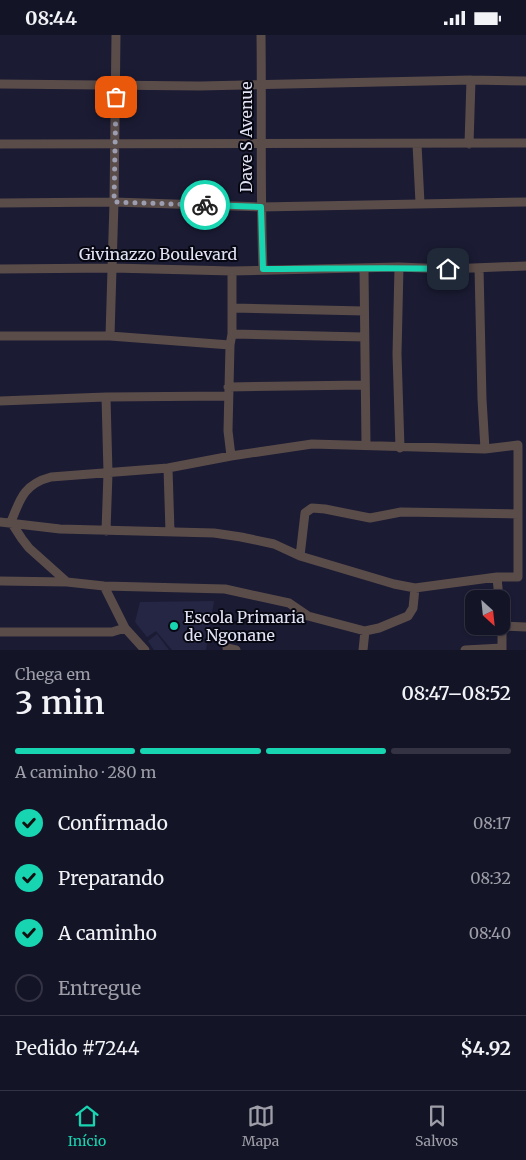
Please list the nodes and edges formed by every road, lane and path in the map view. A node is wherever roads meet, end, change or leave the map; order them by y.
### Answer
1 (116, 35) edge
2 (261, 35) edge
3 (470, 80) junction
4 (526, 81) edge
5 (0, 84) edge
6 (115, 84) junction
7 (261, 85) junction
8 (526, 143) edge
9 (0, 144) edge
10 (115, 144) junction
11 (262, 144) junction
12 (416, 144) junction
13 (469, 144) junction
14 (114, 202) junction
15 (526, 202) edge
16 (0, 203) edge
17 (420, 203) junction
18 (261, 207) junction
19 (399, 267) junction
20 (526, 267) edge
21 (113, 268) junction
22 (479, 268) junction
23 (0, 269) edge
24 (263, 269) junction
25 (364, 269) junction
26 (232, 271) junction
27 (232, 308) junction
28 (364, 311) junction
29 (232, 334) junction
30 (0, 336) edge
31 (110, 336) junction
32 (364, 337) junction
33 (230, 345) junction
34 (364, 385) junction
35 (228, 392) junction
36 (106, 397) junction
37 (0, 401) edge
38 (522, 444) edge
39 (366, 445) junction
40 (400, 448) junction
41 (485, 449) junction
42 (231, 456) junction
43 (168, 468) junction
44 (522, 470) edge
45 (108, 473) junction
46 (521, 518) edge
47 (0, 522) edge
48 (11, 523) junction
49 (106, 531) junction
50 (170, 532) junction
51 (300, 556) junction
52 (497, 577) junction
53 (522, 577) edge
54 (0, 581) edge
55 (67, 582) junction
56 (104, 586) junction
57 (415, 588) junction
58 (498, 590) edge
59 (510, 626) edge
60 (526, 627) edge
61 (125, 628) junction
62 (365, 631) junction
63 (0, 632) edge
64 (501, 635) edge
65 (360, 649) edge
66 (502, 649) edge
67 (145, 650) edge
68 (465, 650) edge

1 - 6 street
2 - 7 street, Dave S Avenue
3 - 4 street
3 - 7 street
3 - 13 street
5 - 6 street
6 - 7 street
6 - 10 street
7 - 11 street, Dave S Avenue
8 - 13 street
9 - 10 street
10 - 11 street
10 - 14 street
11 - 12 street
11 - 18 street, Dave S Avenue
12 - 13 street
12 - 17 street
14 - 16 street
14 - 18 street
14 - 21 street
15 - 17 street
17 - 18 street
18 - 24 street, Dave S Avenue
19 - 22 street, Givinazzo Boulevard
19 - 25 street, Givinazzo Boulevard
19 - 40 street
20 - 22 street, Givinazzo Boulevard
21 - 23 street, Givinazzo Boulevard
21 - 26 street, Givinazzo Boulevard
21 - 31 street
22 - 41 street
24 - 25 street, Givinazzo Boulevard
24 - 26 street, Givinazzo Boulevard
25 - 28 street
26 - 27 street
27 - 28 street
27 - 29 street
28 - 32 street
29 - 32 street
29 - 33 street
30 - 31 street
31 - 33 street
32 - 34 street
33 - 35 street
34 - 35 street
34 - 39 street
35 - 36 street
35 - 42 street
36 - 37 street
36 - 45 street
38 - 41 street
38 - 44 street
39 - 40 street
39 - 42 street
40 - 41 street
42 - 43 street
43 - 45 street
43 - 50 street
44 - 46 street
45 - 48 street
45 - 49 street
46 - 51 street
46 - 53 street
47 - 48 street
48 - 49 street
48 - 55 street
49 - 50 street
50 - 51 street
51 - 57 street
52 - 53 street
52 - 57 street
52 - 58 street
54 - 55 street
55 - 56 street
56 - 61 street
56 - 62 street
57 - 62 street
59 - 60 street
61 - 63 street
61 - 67 street
62 - 65 street
64 - 66 street
66 - 68 street

